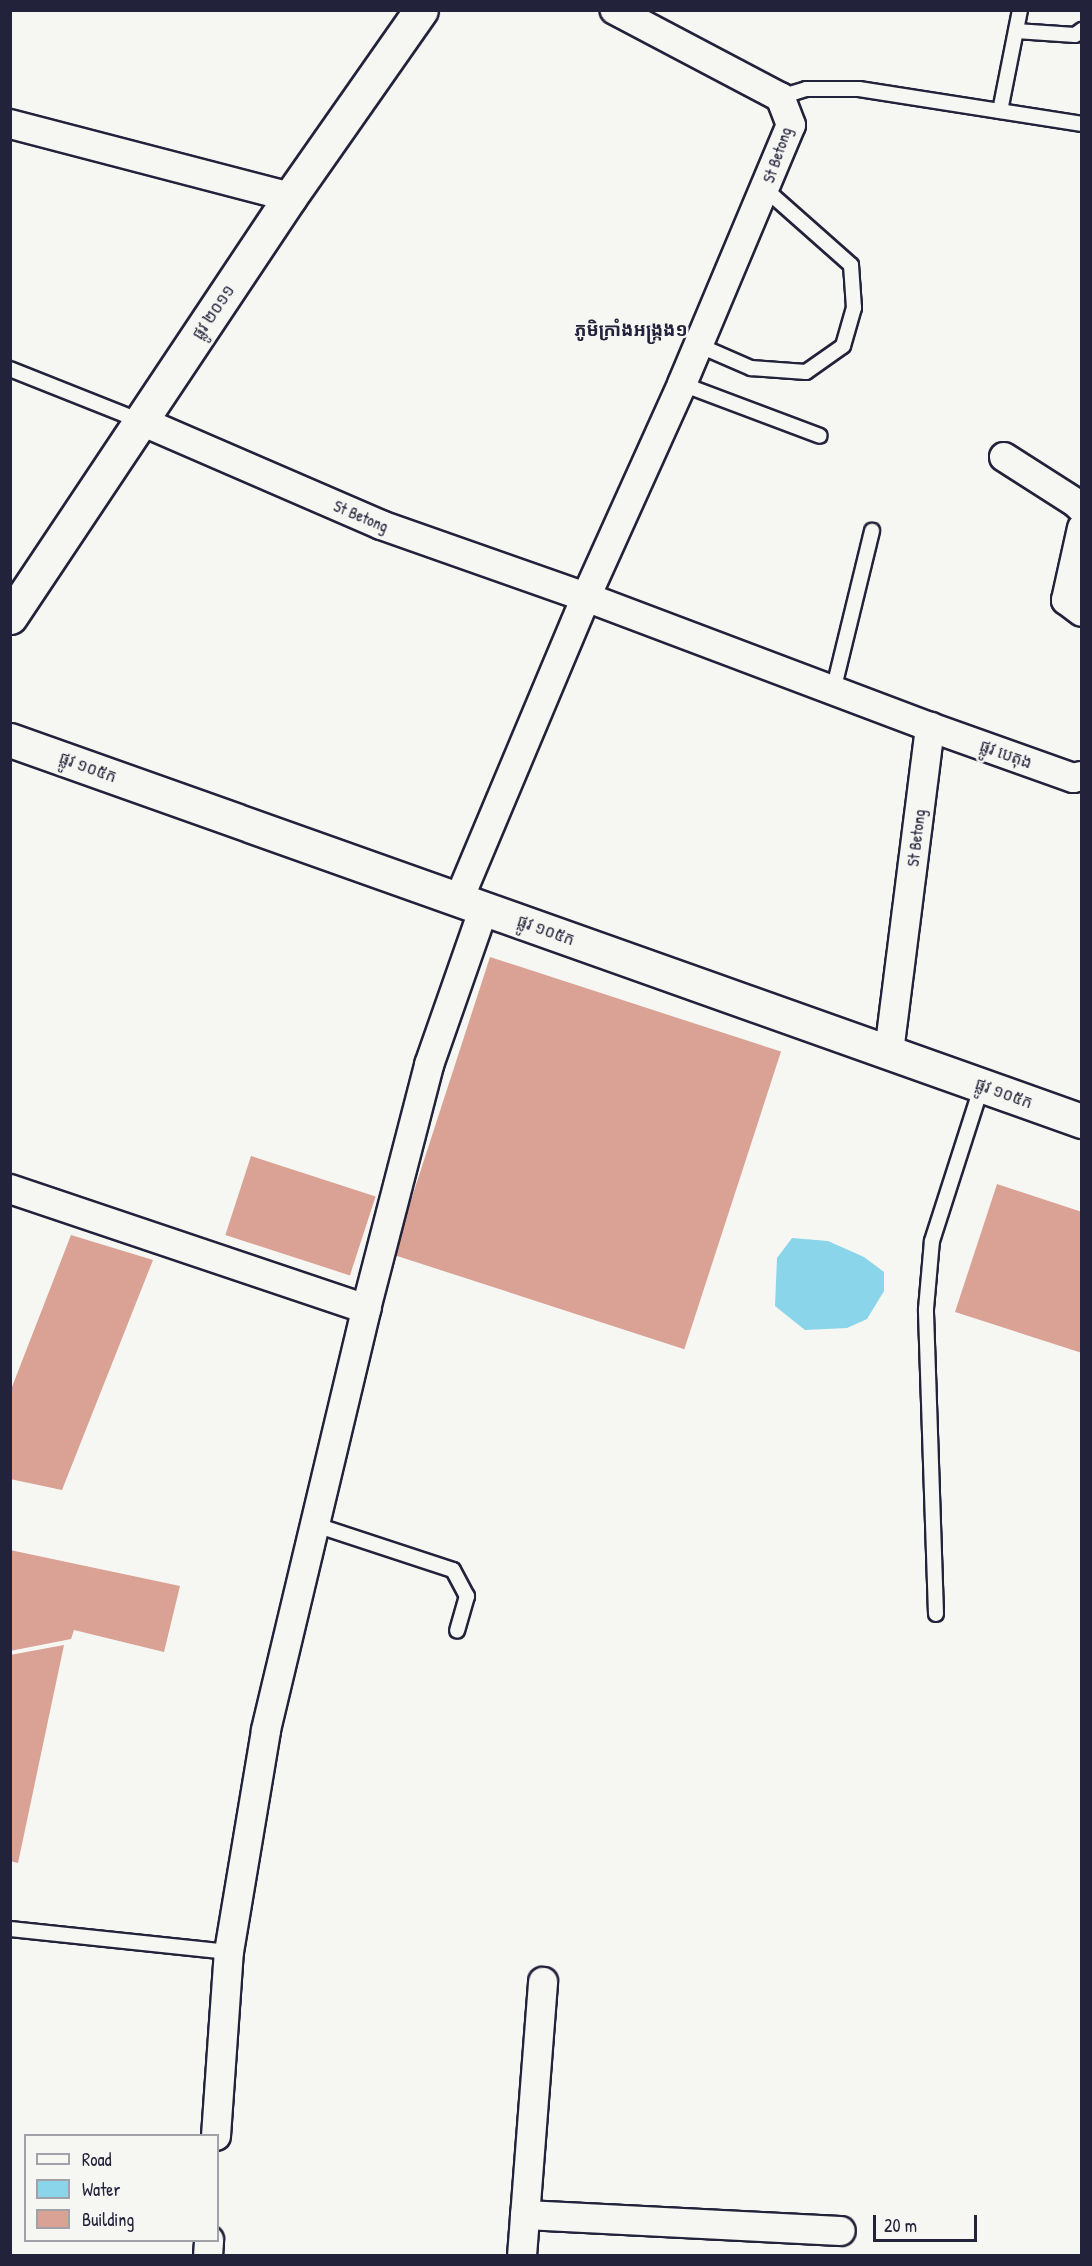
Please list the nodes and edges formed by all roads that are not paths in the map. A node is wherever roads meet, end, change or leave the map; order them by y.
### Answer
1 (421, 10) edge
2 (615, 10) edge
3 (1020, 10) edge
4 (1082, 30) edge
5 (1016, 31) junction
6 (780, 97) junction
7 (1000, 111) junction
8 (10, 124) edge
9 (1082, 124) edge
10 (765, 189) junction
11 (290, 196) junction
12 (698, 345) junction
13 (10, 369) edge
14 (682, 384) junction
15 (141, 421) junction
16 (820, 436) dead end
17 (1004, 457) dead end
18 (1082, 509) edge
19 (1082, 528) edge
20 (872, 531) dead end
21 (586, 597) junction
22 (1082, 612) edge
23 (10, 617) edge
24 (833, 691) junction
25 (930, 728) junction
26 (10, 740) edge
27 (1082, 776) edge
28 (472, 904) junction
29 (889, 1052) junction
30 (982, 1085) junction
31 (1082, 1121) edge
32 (10, 1189) edge
33 (366, 1309) junction
34 (316, 1525) junction
35 (936, 1614) dead end
36 (457, 1630) dead end
37 (10, 1929) edge
38 (229, 1952) junction
39 (543, 1982) dead end
40 (216, 2134) edge
41 (525, 2215) junction
42 (841, 2231) dead end
43 (522, 2256) edge

1 - 11 main road, ផ្លូវ ២០១១
2 - 6 street
3 - 5 lane
4 - 5 lane
5 - 7 lane
6 - 7 lane
6 - 10 street, St Betong
7 - 9 lane
8 - 11 street
10 - 12 street, St Betong
10 - 12 lane
11 - 15 main road, ផ្លូវ ២០១១
12 - 14 street, St Betong
13 - 15 lane
14 - 16 lane
14 - 21 street, St Betong
15 - 21 street, St Betong
15 - 23 main road, ផ្លូវ ២០១១
17 - 18 street
19 - 22 street
20 - 24 lane
21 - 24 street, St Betong
21 - 28 street, St Betong
24 - 25 street, St Betong
25 - 27 street, ផ្លូវ បេតុង
25 - 29 street, St Betong
26 - 28 main road, ផ្លូវ ១០៥ក
28 - 29 main road, ផ្លូវ ១០៥ក
28 - 33 street, St Betong
29 - 30 main road, ផ្លូវ ១០៥ក
30 - 31 main road, ផ្លូវ ១០៥ក
30 - 35 lane
32 - 33 street
33 - 34 street, St Betong
34 - 36 lane
34 - 38 street, St Betong
37 - 38 lane
38 - 40 street, St Betong
39 - 41 street
41 - 42 street
41 - 43 street

